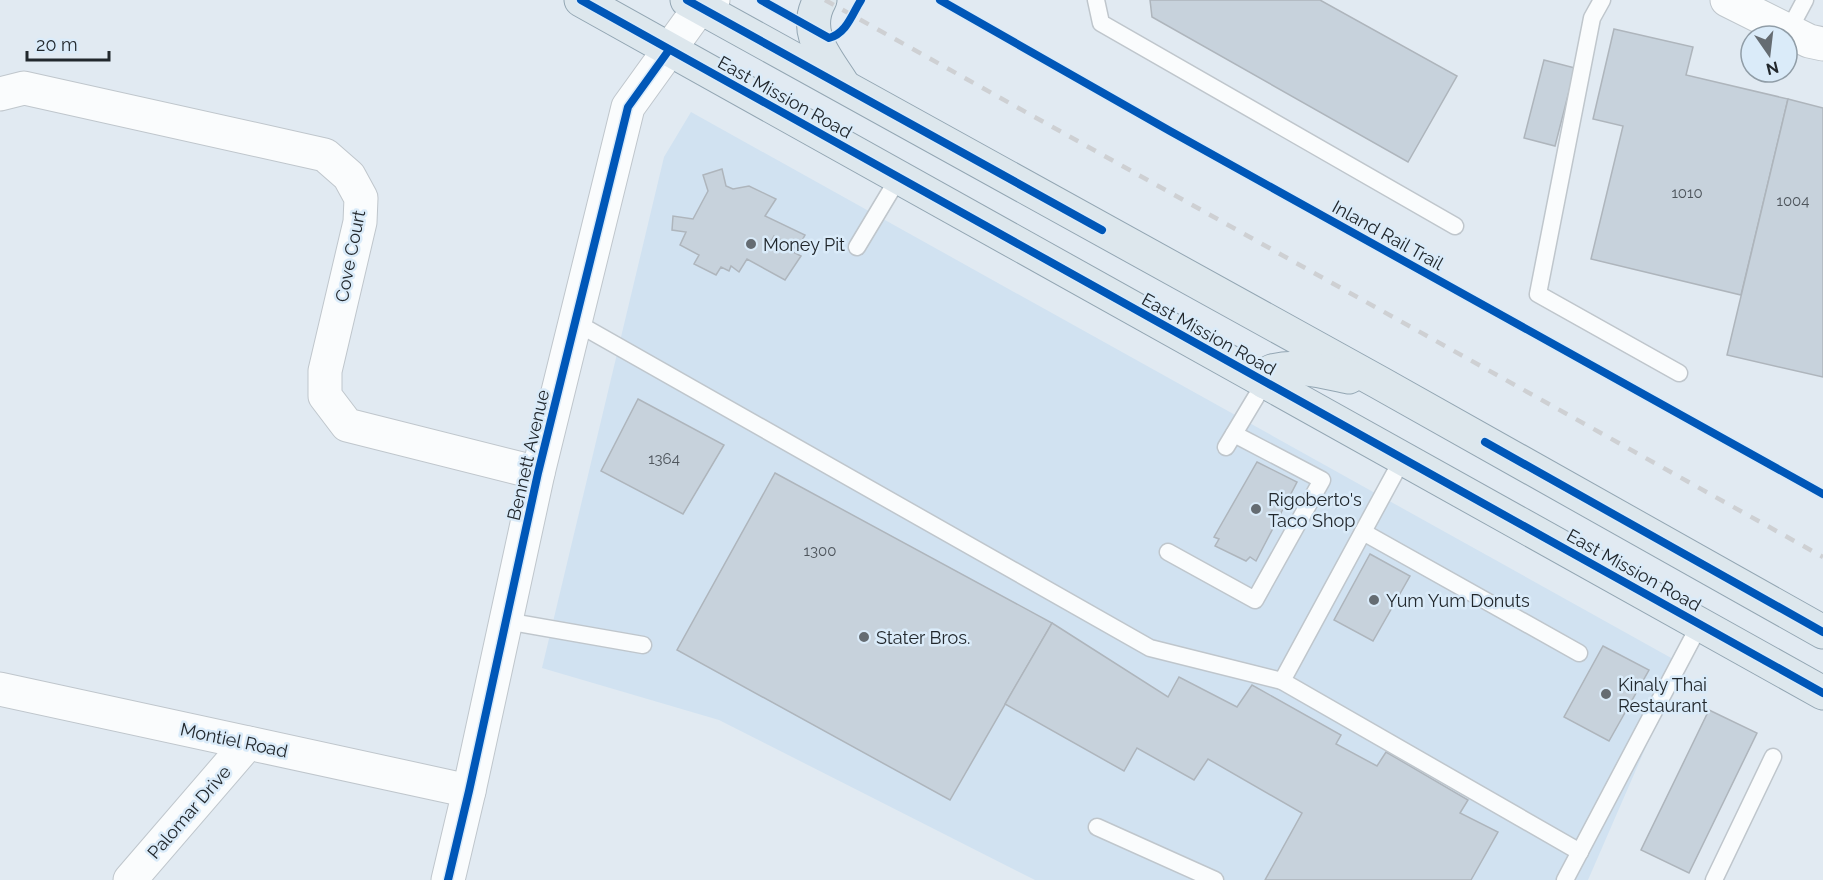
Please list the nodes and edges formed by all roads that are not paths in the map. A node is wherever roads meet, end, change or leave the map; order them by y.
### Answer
1 (581, 0) edge
2 (820, 0) edge
3 (1096, 0) edge
4 (1602, 0) edge
5 (1727, 0) edge
6 (1804, 0) edge
7 (700, 2) edge
8 (1777, 24) edge
9 (1792, 24) edge
10 (1799, 36) edge
11 (1823, 44) edge
12 (669, 50) junction
13 (845, 87) junction
14 (0, 94) edge
15 (899, 177) junction
16 (1455, 226) dead end
17 (857, 248) dead end
18 (575, 322) junction
19 (1679, 373) dead end
20 (1265, 382) junction
21 (1380, 383) junction
22 (1403, 458) junction
23 (538, 473) junction
24 (1363, 532) junction
25 (1168, 552) dead end
26 (506, 621) junction
27 (1700, 624) junction
28 (1823, 632) edge
29 (643, 645) dead end
30 (1579, 653) dead end
31 (1282, 681) junction
32 (0, 688) edge
33 (1823, 693) edge
34 (248, 743) junction
35 (1773, 757) dead end
36 (469, 791) junction
37 (1097, 827) dead end
38 (1580, 852) junction
39 (130, 880) edge
40 (448, 880) edge
41 (1215, 880) edge
42 (1565, 880) edge
43 (1714, 880) edge

1 - 12 main road, East Mission Road
2 - 13 main road
3 - 16 lane
4 - 19 lane
5 - 8 street
6 - 9 lane
7 - 12 street, Bennett Avenue
7 - 13 main road, East Mission Road
10 - 11 street
12 - 15 main road, East Mission Road
12 - 18 street, Bennett Avenue
13 - 21 main road, East Mission Road
14 - 23 street, Cove Court
15 - 17 lane
15 - 20 main road, East Mission Road
18 - 23 street, Bennett Avenue
18 - 31 lane
20 - 21 main road
20 - 22 main road, East Mission Road
20 - 25 lane
21 - 28 main road, East Mission Road
22 - 24 lane
22 - 27 main road, East Mission Road
23 - 26 street, Bennett Avenue
24 - 30 lane
24 - 31 lane
26 - 29 lane
26 - 36 street, Bennett Avenue
27 - 33 main road, East Mission Road
27 - 38 lane
31 - 38 lane
32 - 34 street, Montiel Road
34 - 36 street, Montiel Road
34 - 39 street, Palomar Drive
35 - 43 lane
36 - 40 street, Bennett Avenue
37 - 41 lane
38 - 42 lane

